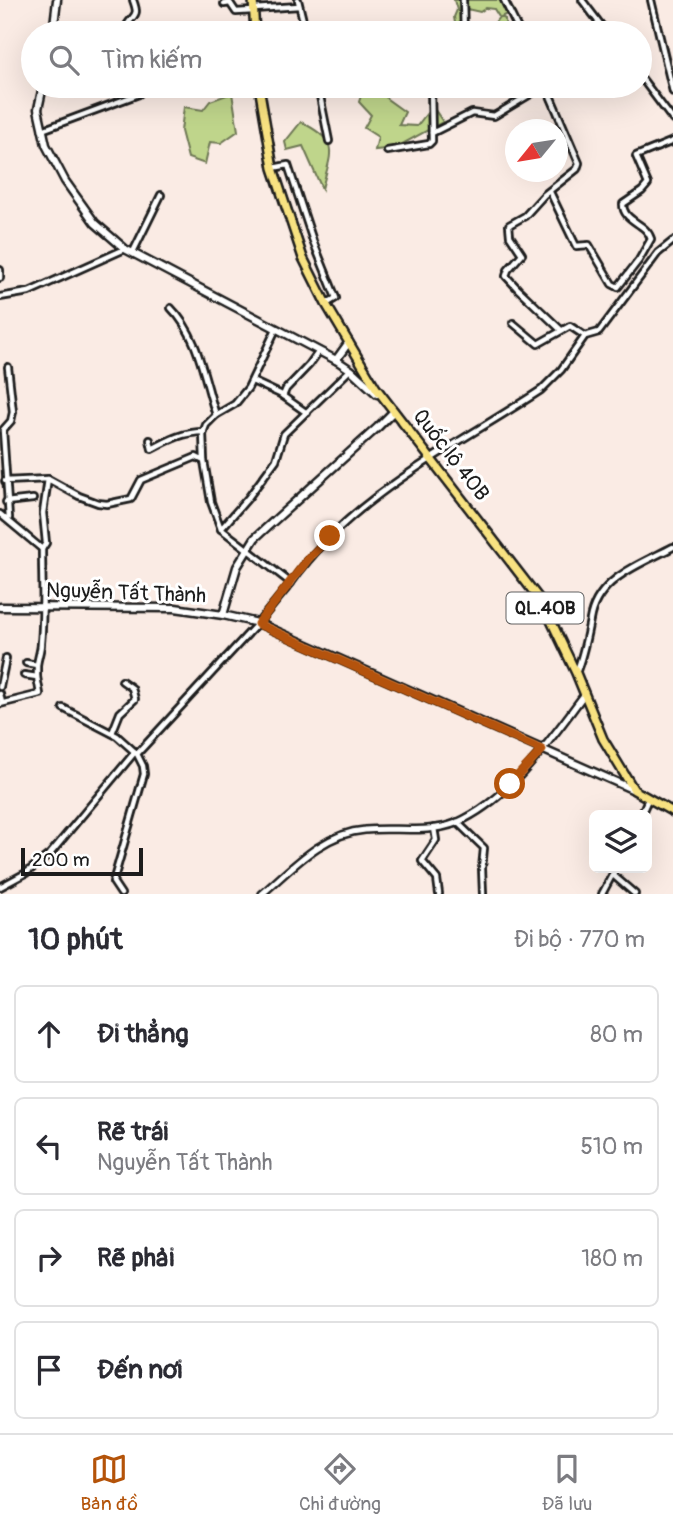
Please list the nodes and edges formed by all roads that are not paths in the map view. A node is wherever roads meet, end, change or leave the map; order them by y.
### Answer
1 (57, 0) edge
2 (133, 0) edge
3 (253, 0) edge
4 (463, 0) edge
5 (504, 0) edge
6 (582, 0) edge
7 (651, 0) edge
8 (299, 3) edge
9 (224, 4) dead end
10 (253, 10) junction
11 (54, 21) edge
12 (131, 21) edge
13 (254, 21) edge
14 (303, 21) edge
15 (464, 21) edge
16 (514, 21) edge
17 (598, 21) edge
18 (652, 92) edge
19 (673, 92) edge
20 (40, 98) edge
21 (127, 98) edge
22 (261, 98) edge
23 (320, 98) edge
24 (431, 98) edge
25 (525, 98) edge
26 (550, 98) edge
27 (673, 120) edge
28 (41, 130) junction
29 (432, 134) junction
30 (329, 141) dead end
31 (673, 141) edge
32 (387, 151) dead end
33 (273, 168) junction
34 (550, 192) junction
35 (161, 195) dead end
36 (673, 241) edge
37 (125, 249) junction
38 (133, 252) junction
39 (0, 270) edge
40 (0, 278) edge
41 (0, 297) edge
42 (326, 304) junction
43 (171, 309) dead end
44 (513, 323) dead end
45 (276, 329) junction
46 (561, 330) junction
47 (585, 336) junction
48 (349, 342) junction
49 (318, 351) junction
50 (336, 360) junction
51 (8, 367) dead end
52 (351, 370) junction
53 (253, 382) junction
54 (283, 396) junction
55 (394, 411) junction
56 (307, 414) junction
57 (216, 415) junction
58 (204, 432) junction
59 (150, 440) dead end
60 (431, 459) junction
61 (204, 461) junction
62 (48, 479) junction
63 (5, 481) junction
64 (33, 499) dead end
65 (6, 502) junction
66 (0, 514) edge
67 (9, 519) junction
68 (221, 529) junction
69 (673, 547) edge
70 (42, 549) junction
71 (247, 550) junction
72 (290, 583) junction
73 (0, 607) edge
74 (43, 607) junction
75 (222, 615) junction
76 (258, 624) junction
77 (6, 658) dead end
78 (26, 663) dead end
79 (37, 664) junction
80 (576, 673) junction
81 (24, 675) dead end
82 (37, 677) junction
83 (122, 681) dead end
84 (0, 687) edge
85 (0, 694) edge
86 (584, 695) junction
87 (1, 704) edge
88 (63, 708) dead end
89 (112, 733) junction
90 (542, 750) junction
91 (136, 753) junction
92 (634, 790) junction
93 (649, 799) junction
94 (644, 810) edge
95 (673, 812) edge
96 (457, 822) junction
97 (434, 828) junction
98 (613, 875) joint
99 (0, 887) edge
100 (121, 894) edge
101 (262, 894) edge
102 (439, 894) edge
103 (483, 894) edge
104 (602, 894) edge
105 (635, 894) edge

1 - 11 main road
2 - 12 street
3 - 10 highway
4 - 15 street
5 - 16 street
6 - 17 street
7 - 19 street
8 - 10 street
8 - 14 street
9 - 10 street
10 - 13 highway
18 - 27 street
20 - 28 main road
21 - 28 street
22 - 33 highway, Quốc lộ 40B / QL.40B
23 - 30 street
24 - 29 street
25 - 29 street
26 - 34 street
28 - 37 main road
29 - 32 street
31 - 34 street
33 - 42 highway, Quốc lộ 40B / QL.40B
33 - 42 street
34 - 46 street
35 - 38 street
36 - 47 street
37 - 38 main road
37 - 41 street
38 - 45 main road
39 - 40 street
42 - 48 highway, Quốc lộ 40B / QL.40B
43 - 57 street
44 - 46 street
45 - 49 main road
45 - 53 street
46 - 47 street
47 - 60 street
48 - 50 main road
48 - 55 highway, Quốc lộ 40B / QL.40B
49 - 50 main road
49 - 54 street
50 - 52 main road
51 - 63 street
52 - 55 main road
52 - 56 street
53 - 54 street
53 - 57 street
54 - 56 street
55 - 60 highway, Quốc lộ 40B / QL.40B
55 - 71 main road
56 - 68 street
57 - 58 street
58 - 59 street
58 - 61 street
60 - 72 street
60 - 80 highway, Quốc lộ 40B / QL.40B
61 - 62 street
61 - 68 street
62 - 63 street
62 - 70 street
63 - 65 street
64 - 65 street
65 - 67 street
66 - 67 street
67 - 70 street
68 - 71 street
69 - 80 street
70 - 74 street
71 - 72 street
71 - 75 main road
72 - 76 street
73 - 74 main road, Nguyễn Tất Thành
74 - 75 main road, Nguyễn Tất Thành
74 - 79 street
75 - 76 main road, Nguyễn Tất Thành
76 - 90 main road, Nguyễn Tất Thành
76 - 91 street
77 - 84 street
78 - 79 street
79 - 82 street
80 - 86 highway, Quốc lộ 40B / QL.40B
81 - 82 street
82 - 87 street
83 - 89 street
85 - 87 street
86 - 90 street
86 - 92 highway, Quốc lộ 40B / QL.40B
88 - 89 street
89 - 91 street
90 - 92 main road, Nguyễn Tất Thành
90 - 96 street
91 - 99 street
91 - 100 street
92 - 93 highway, Quốc lộ 40B / QL.40B
93 - 94 street
93 - 95 highway, Quốc lộ 40B / QL.40B
96 - 97 street
96 - 103 street
97 - 101 street
97 - 102 street
98 - 104 street
98 - 105 street

